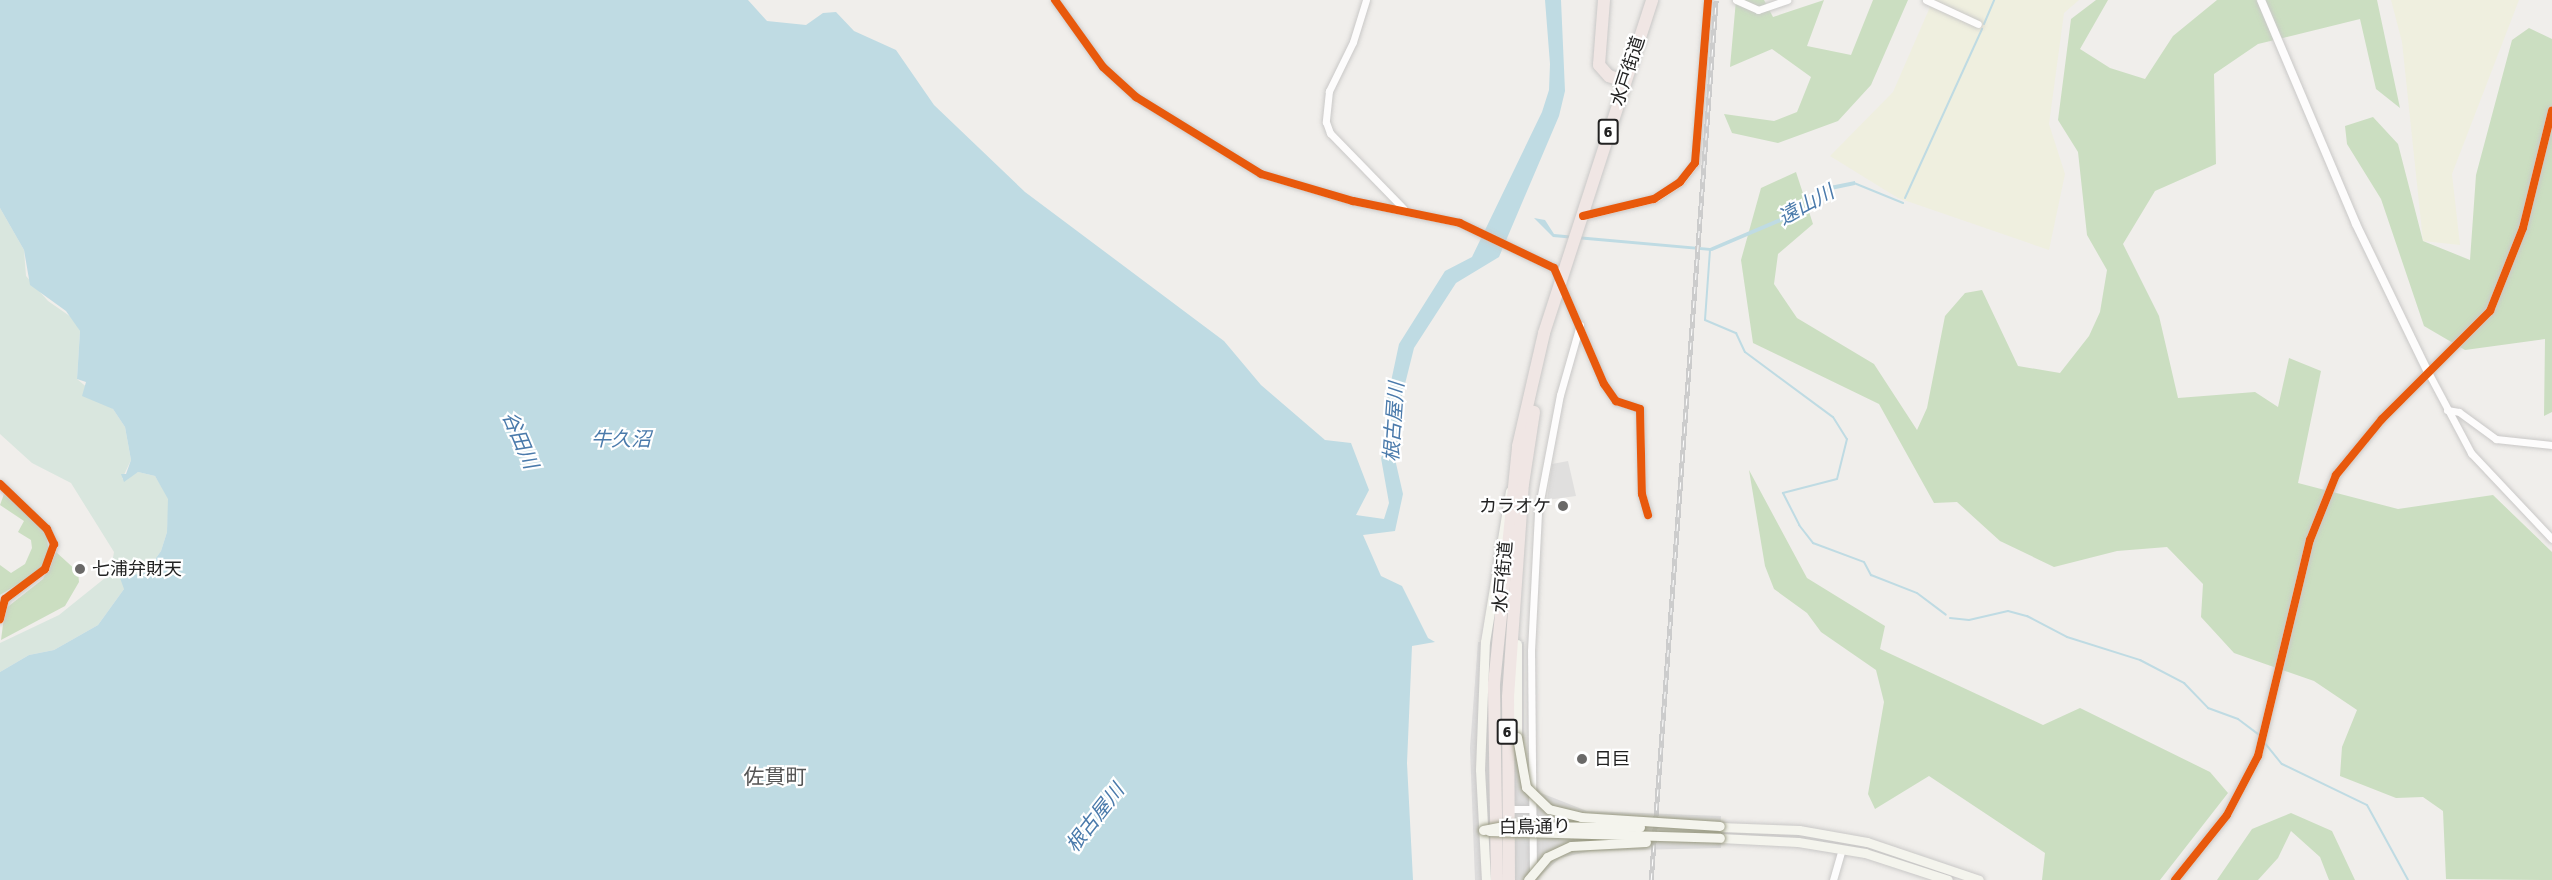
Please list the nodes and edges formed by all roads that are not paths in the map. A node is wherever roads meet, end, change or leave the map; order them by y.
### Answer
1 (1055, 0) edge
2 (1366, 0) edge
3 (1604, 0) edge
4 (1652, 0) edge
5 (1708, 0) edge
6 (1736, 0) edge
7 (1787, 0) edge
8 (1926, 0) edge
9 (2261, 0) edge
10 (1978, 24) dead end
11 (1623, 81) junction
12 (2552, 111) edge
13 (1403, 208) junction
14 (1583, 216) junction
15 (1562, 279) junction
16 (1580, 325) junction
17 (2428, 372) junction
18 (2447, 410) junction
19 (2552, 445) edge
20 (1517, 485) junction
21 (1540, 487) junction
22 (2, 489) edge
23 (1648, 515) dead end
24 (2551, 535) edge
25 (1514, 585) junction
26 (0, 619) edge
27 (1500, 809) junction
28 (1532, 809) junction
29 (1720, 826) junction
30 (1483, 830) junction
31 (1720, 839) junction
32 (1842, 849) junction
33 (1486, 880) edge
34 (1497, 880) edge
35 (1509, 880) edge
36 (1528, 880) edge
37 (1533, 880) edge
38 (1833, 880) edge
39 (1948, 880) edge
40 (1979, 880) edge
41 (2175, 880) edge

1 - 13 street
2 - 13 street
3 - 11 highway
4 - 11 highway, 水戸街道 / 6
5 - 14 street
6 - 7 street
8 - 10 street
9 - 17 street
11 - 14 highway, 水戸街道 / 6
12 - 17 street
13 - 15 street
14 - 15 highway, 水戸街道 / 6
15 - 16 street
15 - 20 highway, 水戸街道 / 6
16 - 21 street
16 - 23 street
17 - 18 street
17 - 41 street
18 - 19 street
18 - 24 street
20 - 21 street
20 - 25 highway, 水戸街道 / 6
20 - 27 highway, 水戸街道 / 6
20 - 30 main road
21 - 28 street
22 - 26 street
25 - 27 highway, 水戸街道 / 6
25 - 29 main road, bridge
27 - 28 street
27 - 34 highway, 水戸街道 / 6
27 - 35 highway, 水戸街道 / 6
28 - 37 street
29 - 30 main road, 白鳥通り, bridge
29 - 40 main road, 白鳥通り
30 - 31 main road, 白鳥通り, bridge
30 - 33 main road
31 - 32 main road
31 - 36 main road, bridge
32 - 38 street
32 - 39 main road

